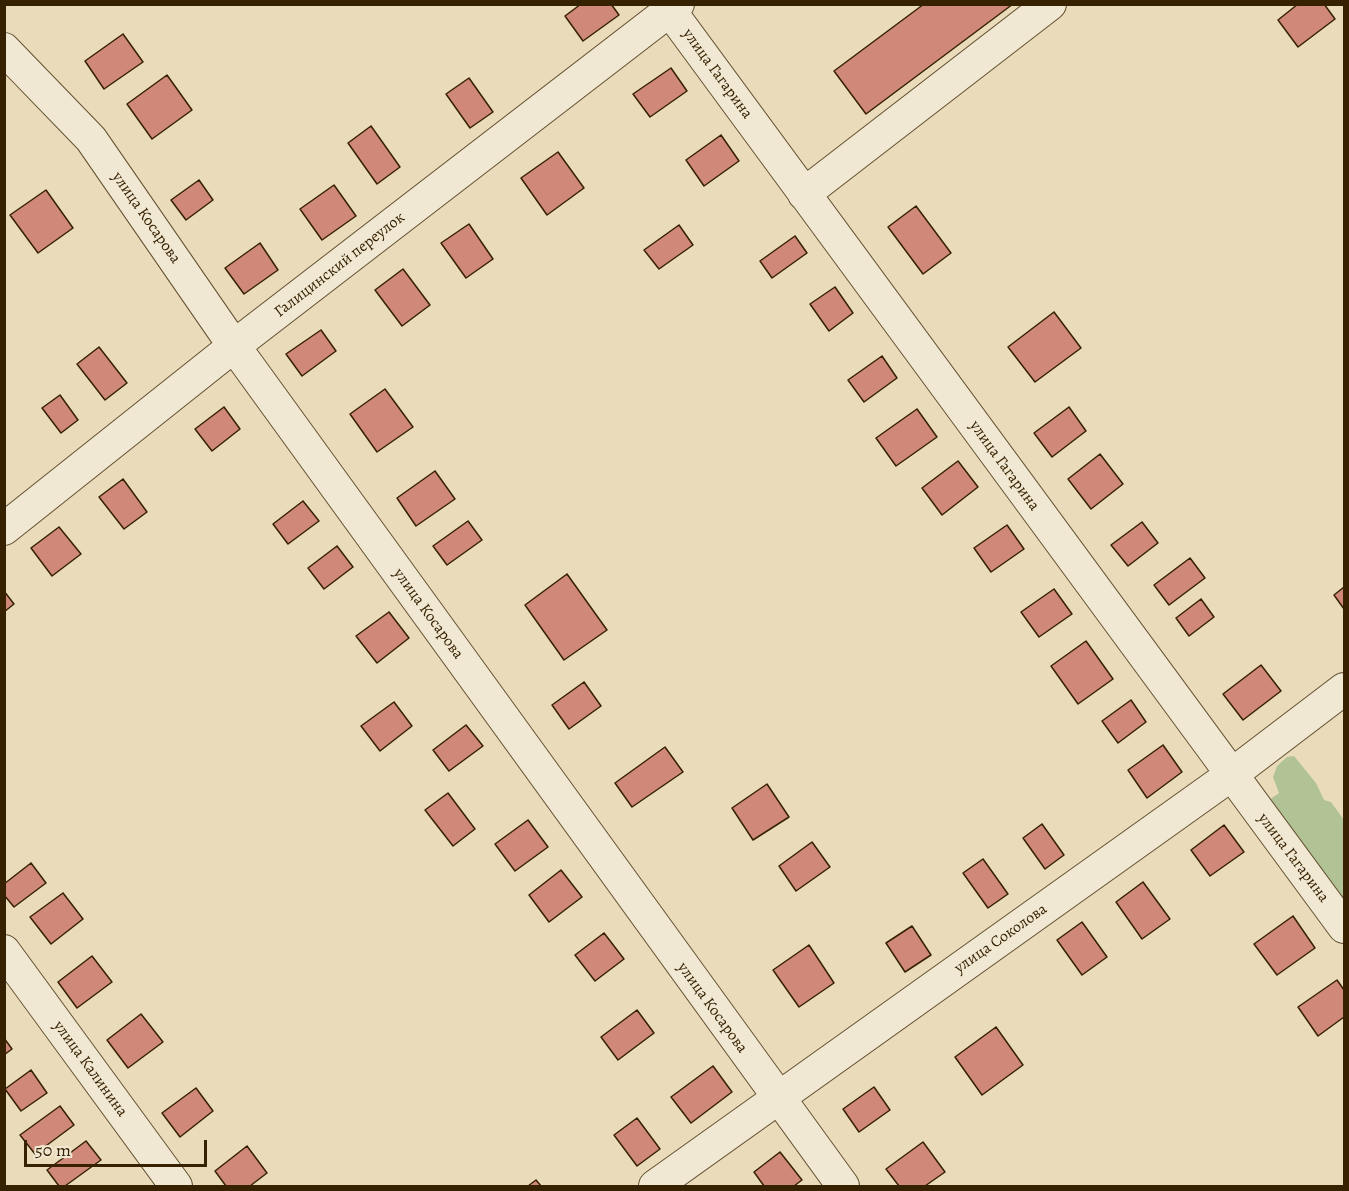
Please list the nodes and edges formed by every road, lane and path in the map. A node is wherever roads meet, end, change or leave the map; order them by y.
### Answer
1 (1050, 4) edge
2 (671, 6) edge
3 (4, 49) edge
4 (804, 194) junction
5 (234, 346) junction
6 (4, 529) edge
7 (1344, 689) edge
8 (1231, 775) junction
9 (1344, 927) edge
10 (4, 951) edge
11 (777, 1098) junction
12 (176, 1186) edge
13 (655, 1186) edge
14 (843, 1186) edge

1 - 4 street
2 - 4 street, улица Гагарина
2 - 5 street, Галицинский переулок
3 - 5 street, улица Косарова
4 - 8 street, улица Гагарина
5 - 6 street, Галицинский переулок
5 - 11 street, улица Косарова
7 - 8 street, улица Соколова
8 - 9 street, улица Гагарина
8 - 11 street, улица Соколова
10 - 12 street, улица Калинина
11 - 13 street, улица Соколова
11 - 14 street, улица Косарова

